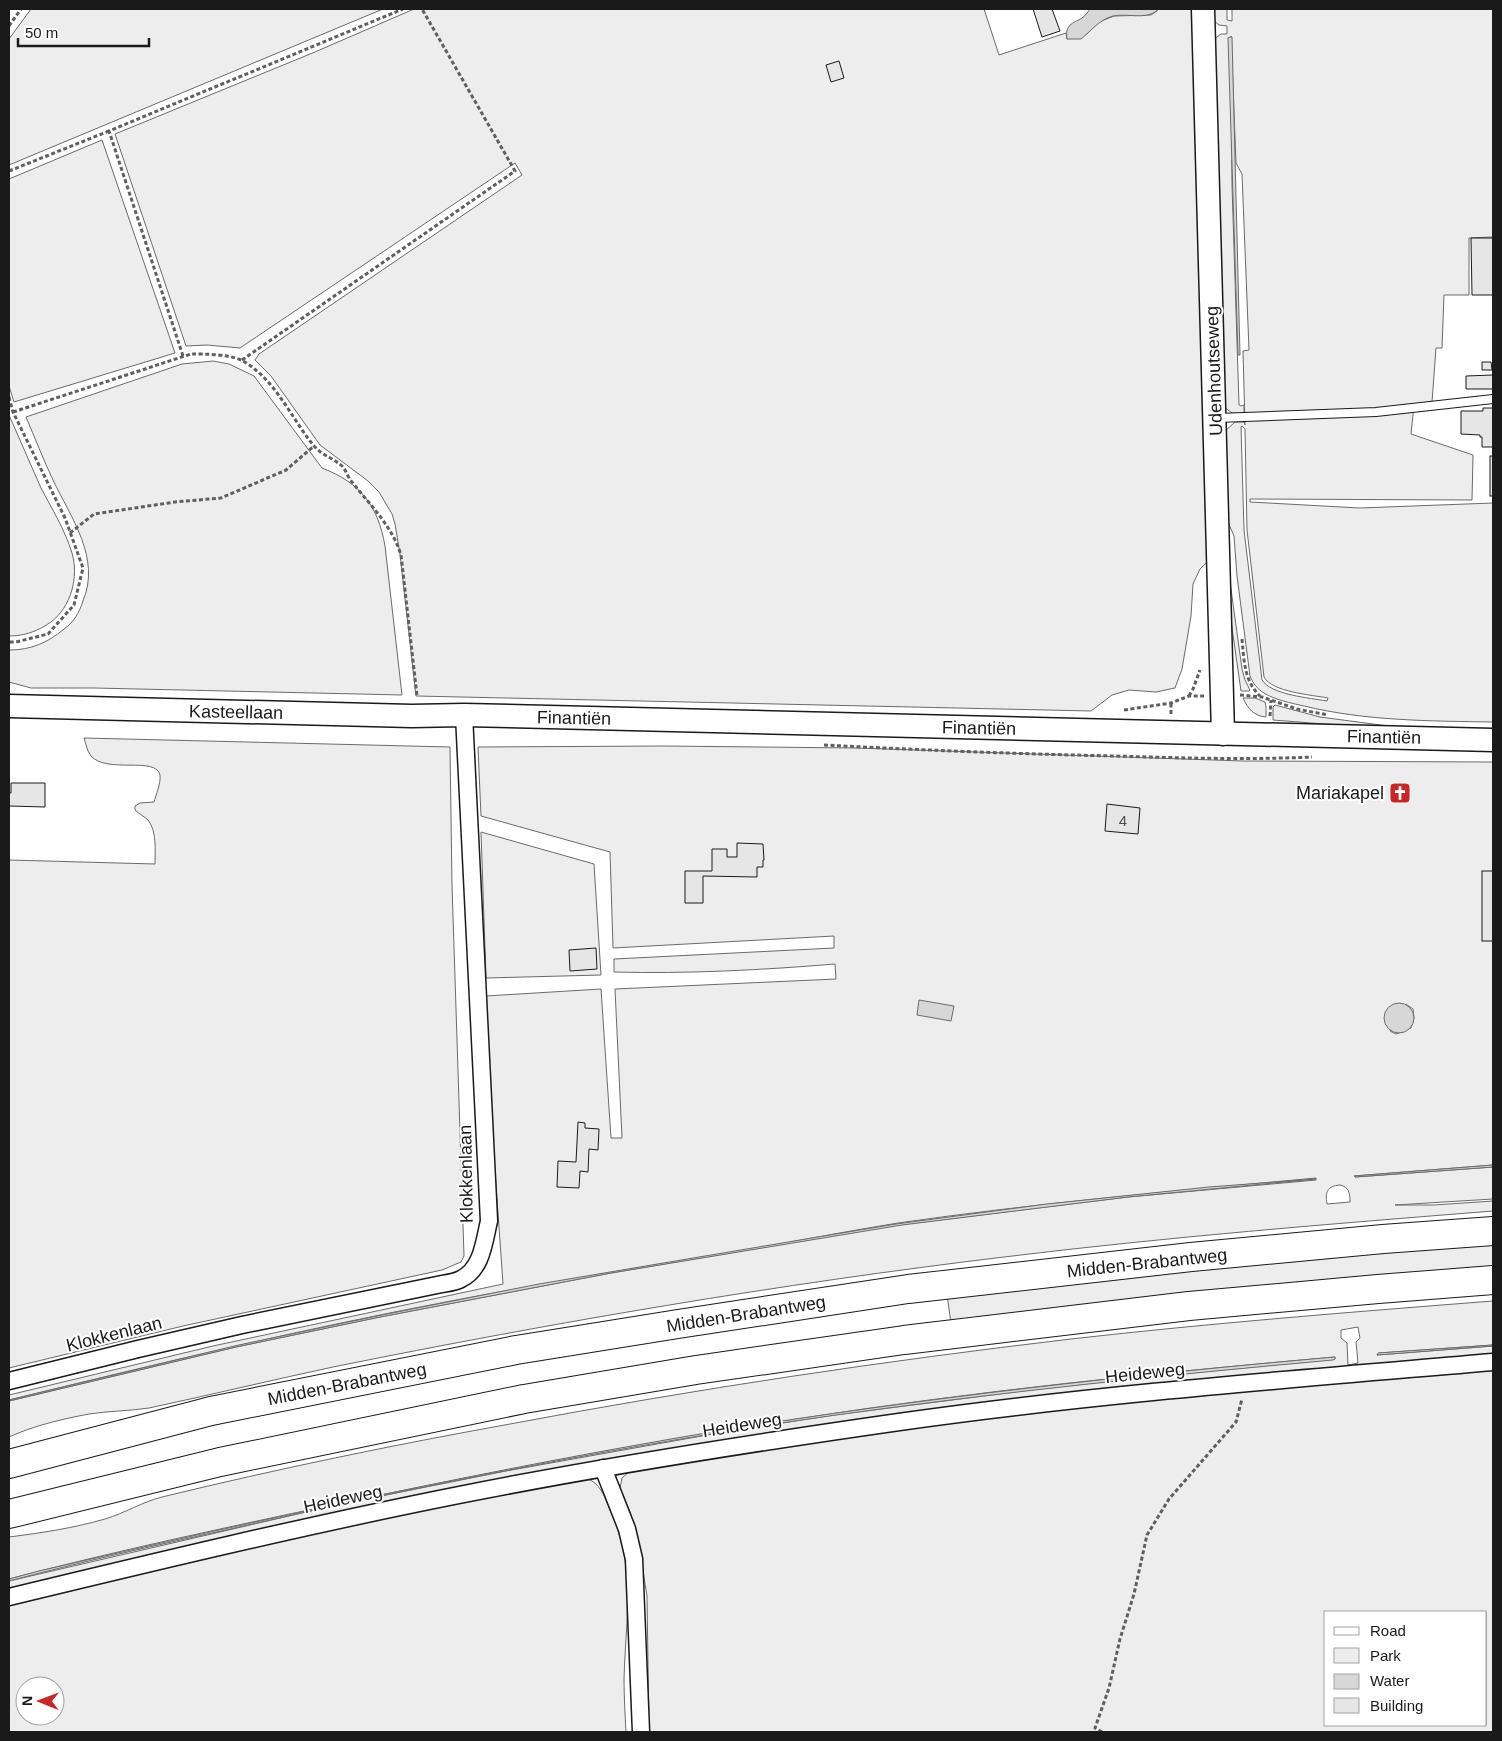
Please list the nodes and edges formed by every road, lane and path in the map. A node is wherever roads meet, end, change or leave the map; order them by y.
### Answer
1 (21, 9) edge
2 (402, 9) edge
3 (422, 9) edge
4 (1204, 9) edge
5 (9, 26) edge
6 (109, 131) junction
7 (9, 171) edge
8 (183, 356) junction
9 (242, 360) junction
10 (9, 397) edge
11 (1493, 399) edge
12 (13, 412) junction
13 (1215, 418) junction
14 (314, 446) junction
15 (70, 533) junction
16 (9, 642) edge
17 (1222, 695) junction
18 (1171, 702) dead end
19 (9, 706) edge
20 (464, 715) junction
21 (1332, 715) dead end
22 (412, 716) junction
23 (1223, 734) junction
24 (1493, 740) edge
25 (1493, 1231) edge
26 (1493, 1280) edge
27 (1493, 1362) edge
28 (9, 1381) edge
29 (1243, 1383) junction
30 (9, 1464) edge
31 (603, 1468) junction
32 (9, 1514) edge
33 (9, 1597) edge
34 (641, 1732) edge
35 (1102, 1732) edge

1 - 5 path
2 - 6 path
3 - 9 path
4 - 13 street, Udenhoutseweg
6 - 7 path
6 - 8 path
8 - 9 path
8 - 12 path
9 - 14 path
10 - 12 path
11 - 13 lane
12 - 15 path
13 - 17 street, Udenhoutseweg
14 - 15 path
14 - 22 path
15 - 16 path
17 - 18 path, Finantiën
17 - 21 path, Finantiën
17 - 23 street, Udenhoutseweg
19 - 22 street, Kasteellaan
20 - 22 street, Kasteellaan
20 - 23 street, Finantiën
20 - 28 street, Klokkenlaan
23 - 24 street, Finantiën
25 - 30 highway, Midden-Brabantweg
26 - 32 highway
27 - 29 street, Heideweg
29 - 31 street, Heideweg
29 - 35 path
31 - 33 street, Heideweg
31 - 34 street

